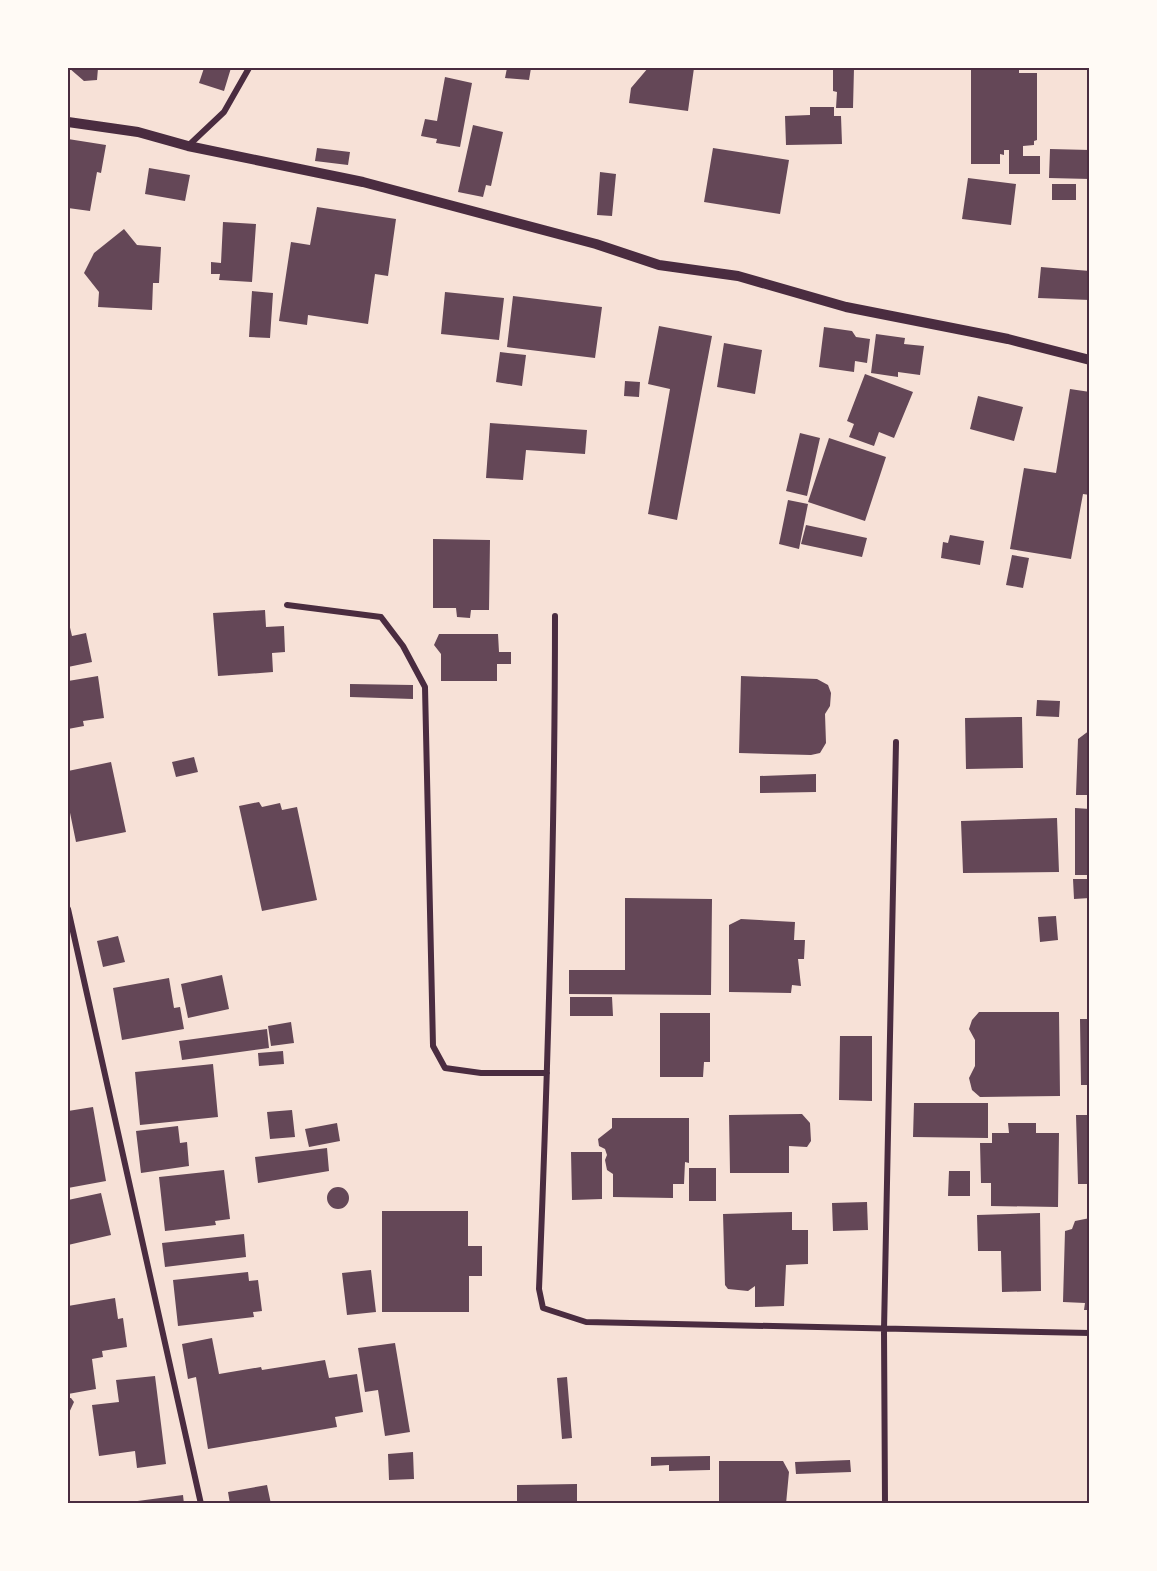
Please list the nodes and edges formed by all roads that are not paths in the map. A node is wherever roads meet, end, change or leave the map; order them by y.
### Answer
1 (249, 68) edge
2 (68, 122) edge
3 (188, 146) junction
4 (1089, 360) edge
5 (287, 605) dead end
6 (555, 616) dead end
7 (896, 742) dead end
8 (68, 909) edge
9 (547, 1073) junction
10 (884, 1330) junction
11 (1089, 1333) edge
12 (201, 1503) edge
13 (885, 1503) edge

1 - 3 street
2 - 3 street
3 - 4 street
5 - 9 street
6 - 9 street
7 - 10 street
8 - 12 street
9 - 10 street
10 - 11 street
10 - 13 street

